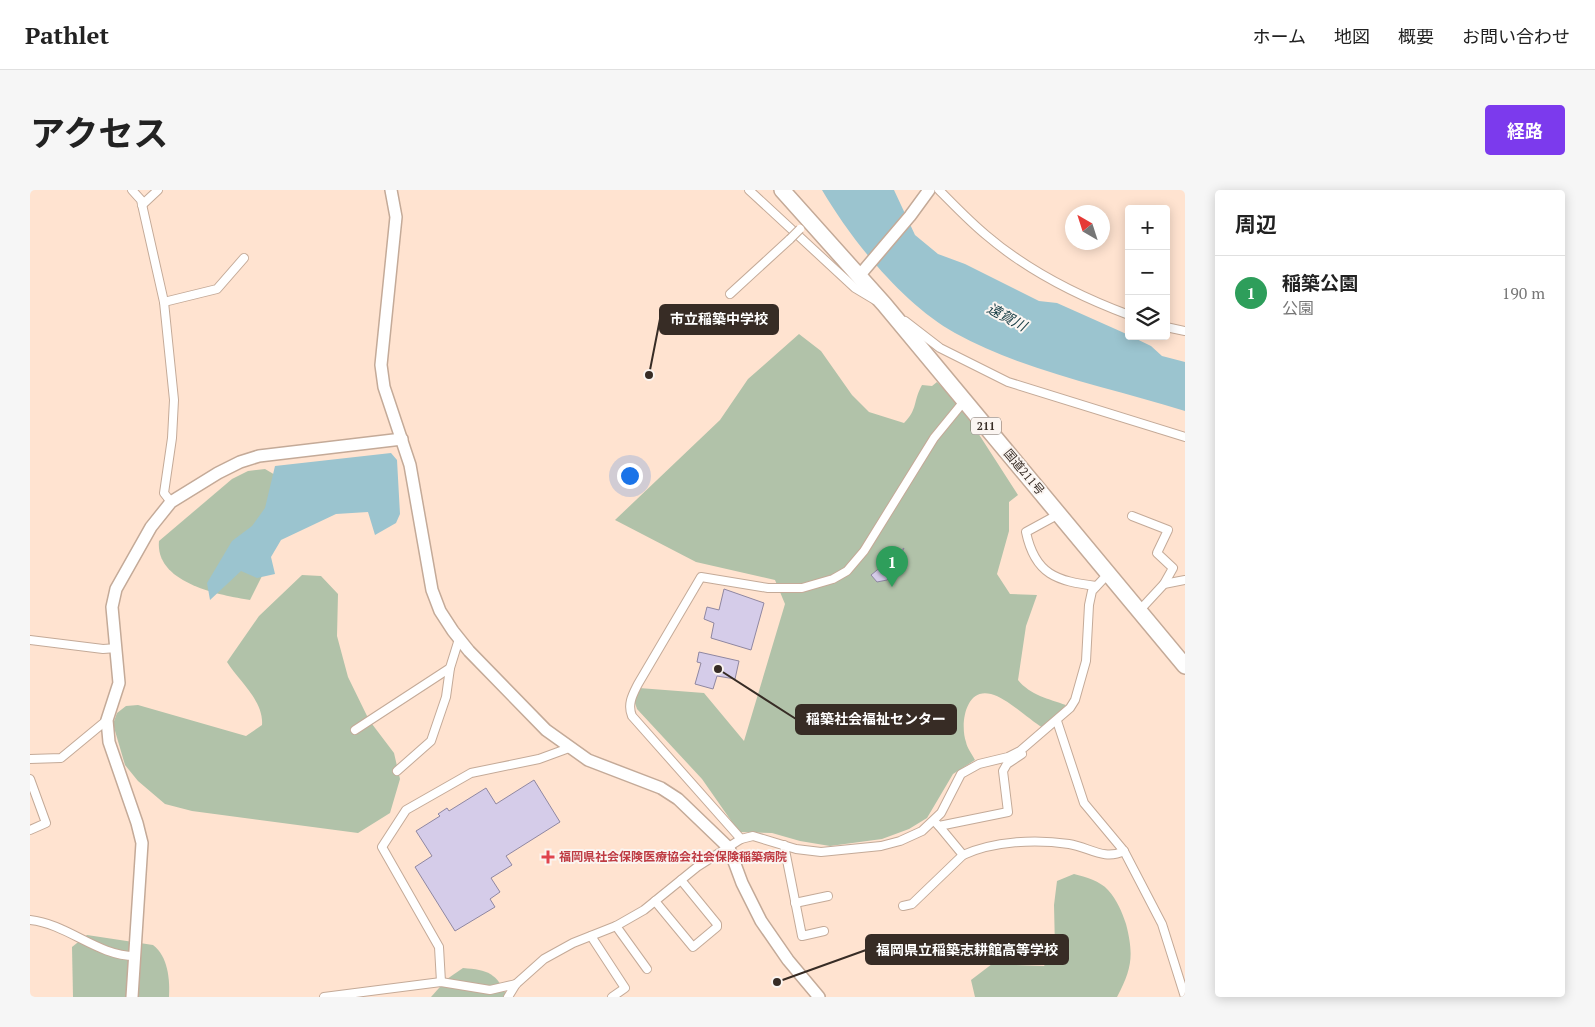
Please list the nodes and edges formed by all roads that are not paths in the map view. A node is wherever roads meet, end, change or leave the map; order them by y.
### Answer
1 (132, 190) edge
2 (158, 190) edge
3 (391, 190) edge
4 (749, 190) edge
5 (782, 190) edge
6 (929, 190) edge
7 (939, 190) edge
8 (142, 205) junction
9 (805, 225) junction
10 (244, 258) dead end
11 (862, 273) junction
12 (730, 294) dead end
13 (164, 302) junction
14 (884, 304) junction
15 (1125, 312) edge
16 (1170, 328) edge
17 (1185, 332) edge
18 (965, 400) junction
19 (1185, 437) edge
20 (402, 439) junction
21 (170, 502) junction
22 (1059, 514) junction
23 (1132, 516) dead end
24 (1108, 574) junction
25 (1185, 580) edge
26 (1164, 584) junction
27 (1096, 586) junction
28 (1139, 611) junction
29 (459, 639) junction
30 (30, 640) edge
31 (116, 648) junction
32 (1185, 666) edge
33 (450, 668) junction
34 (107, 720) junction
35 (1057, 721) junction
36 (355, 730) dead end
37 (1035, 740) junction
38 (569, 748) junction
39 (30, 759) edge
40 (397, 771) dead end
41 (30, 779) edge
42 (937, 823) junction
43 (30, 830) edge
44 (741, 839) junction
45 (784, 845) junction
46 (729, 848) junction
47 (1124, 851) junction
48 (963, 855) junction
49 (682, 880) junction
50 (828, 896) dead end
51 (655, 901) junction
52 (794, 903) junction
53 (903, 906) dead end
54 (30, 920) edge
55 (616, 926) junction
56 (824, 931) dead end
57 (591, 936) junction
58 (135, 956) junction
59 (646, 969) dead end
60 (441, 982) junction
61 (516, 984) junction
62 (132, 997) edge
63 (324, 997) edge
64 (508, 997) edge
65 (612, 997) edge
66 (819, 997) edge
67 (1184, 997) edge

1 - 8 street
2 - 8 street
3 - 20 street
4 - 14 street
5 - 9 highway, 国道211号 / 211
6 - 11 street
7 - 15 street
8 - 13 street
9 - 11 highway, 国道211号 / 211
9 - 12 street, bridge
10 - 13 street
11 - 14 highway, 国道211号 / 211
13 - 21 street
14 - 18 highway, 国道211号 / 211
14 - 19 street
16 - 17 street
18 - 22 highway, 国道211号 / 211
18 - 44 street
20 - 21 street
20 - 29 street
21 - 31 street
22 - 24 highway, 国道211号 / 211
22 - 27 street
23 - 26 street
24 - 27 street
24 - 28 highway, 国道211号 / 211
25 - 26 street
26 - 28 street
27 - 35 street
28 - 32 highway, 国道211号 / 211
29 - 33 street
29 - 38 street
30 - 31 street
31 - 34 street
33 - 36 street
33 - 40 street
34 - 39 street
34 - 58 street
35 - 37 street
35 - 47 street
37 - 42 street
37 - 42 street
38 - 46 street
38 - 60 street
41 - 43 street
42 - 45 street
42 - 48 street
44 - 45 street
44 - 46 street
45 - 52 street
46 - 49 street
46 - 66 street
47 - 48 street
47 - 67 street
48 - 53 street
49 - 51 street
49 - 51 street
50 - 52 street
51 - 55 street
52 - 56 street
54 - 58 street
55 - 57 street
55 - 59 street
57 - 61 street
57 - 65 street
58 - 62 street
60 - 61 street
60 - 63 street
61 - 64 street

